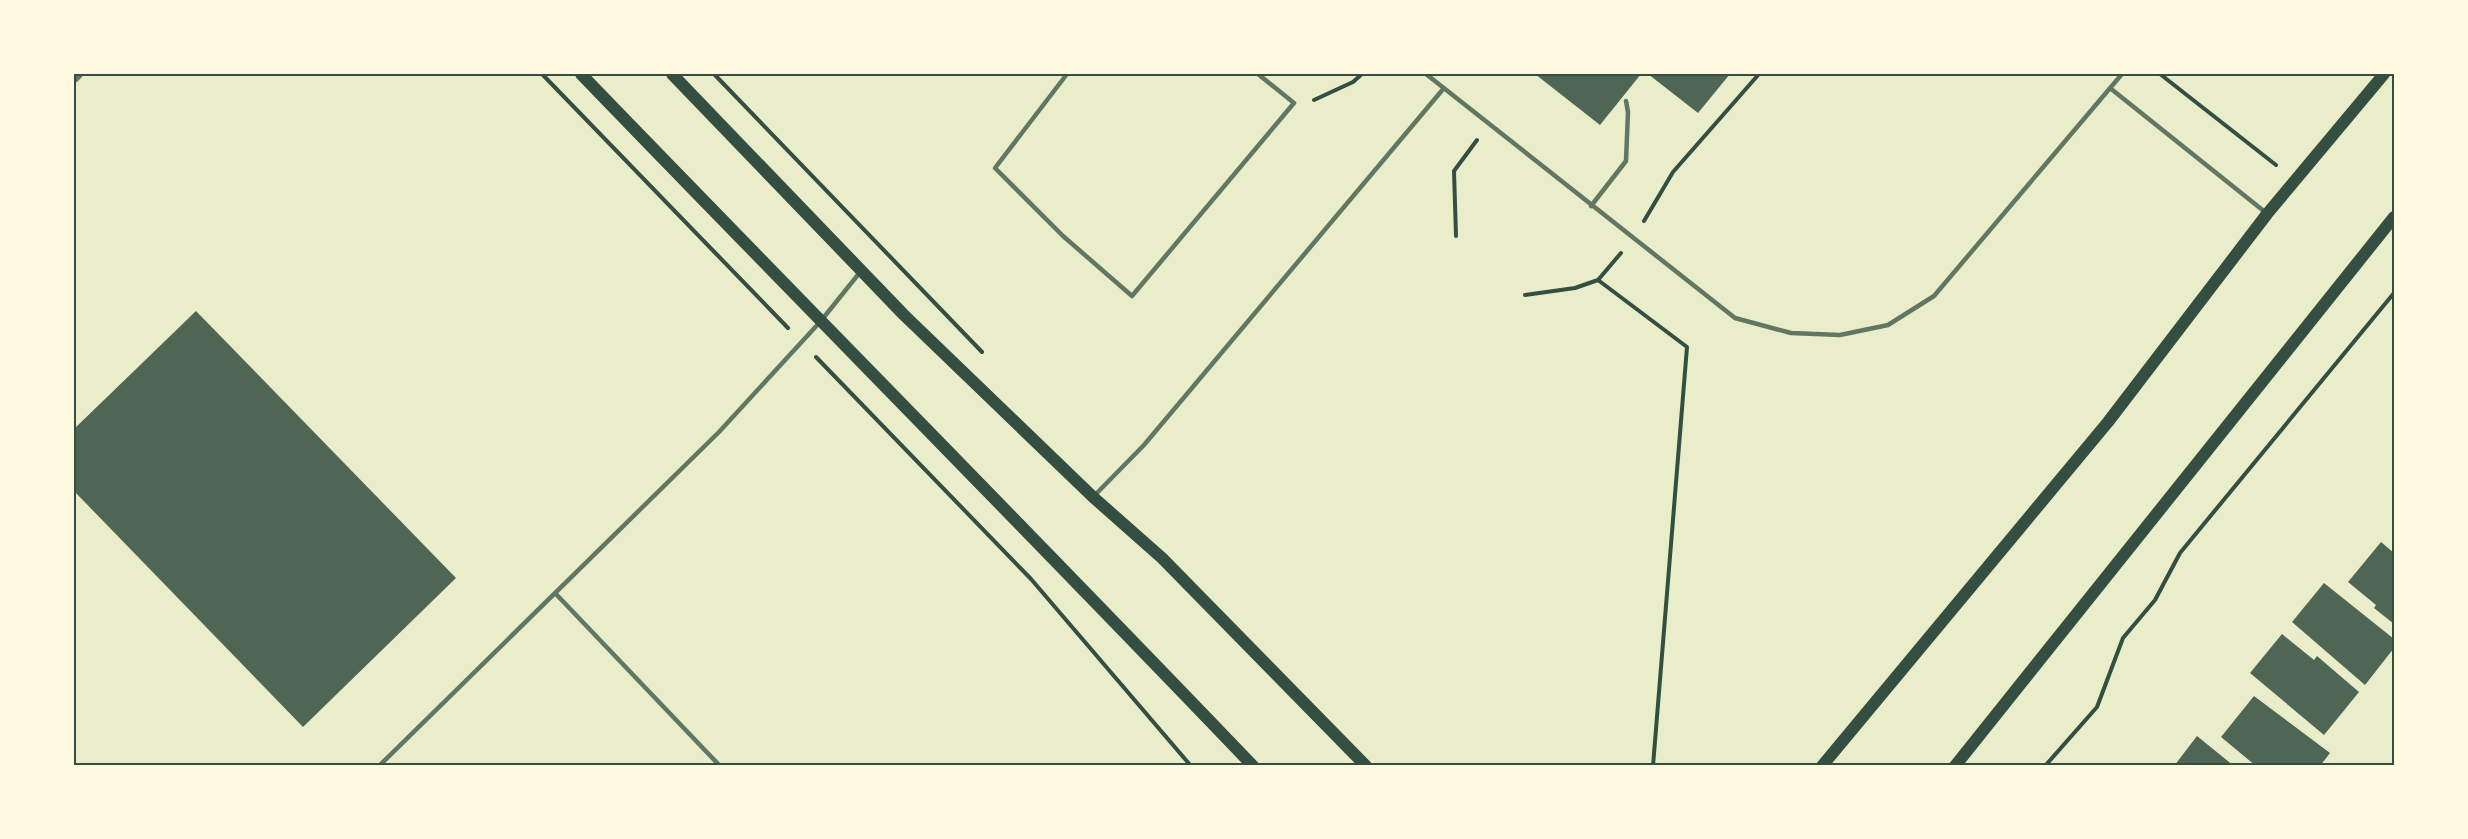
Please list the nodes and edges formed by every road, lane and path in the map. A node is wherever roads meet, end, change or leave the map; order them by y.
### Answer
1 (78, 74) edge
2 (542, 74) edge
3 (581, 74) edge
4 (672, 74) edge
5 (714, 74) edge
6 (1067, 74) edge
7 (1258, 74) edge
8 (1362, 74) edge
9 (1426, 74) edge
10 (1759, 74) edge
11 (2122, 74) edge
12 (2160, 74) edge
13 (2384, 74) edge
14 (74, 78) edge
15 (1444, 88) junction
16 (2110, 88) junction
17 (1314, 101) dead end
18 (1626, 101) dead end
19 (1488, 124) junction
20 (2296, 180) junction
21 (1591, 206) junction
22 (2267, 214) junction
23 (2394, 217) edge
24 (1456, 236) dead end
25 (1633, 239) junction
26 (861, 270) junction
27 (1598, 280) junction
28 (2394, 293) edge
29 (1525, 295) dead end
30 (820, 322) junction
31 (802, 342) junction
32 (991, 361) dead end
33 (1093, 497) junction
34 (555, 593) junction
35 (379, 765) edge
36 (720, 765) edge
37 (1191, 765) edge
38 (1253, 765) edge
39 (1366, 765) edge
40 (1653, 765) edge
41 (1822, 765) edge
42 (1954, 765) edge
43 (2045, 765) edge

1 - 14 street
2 - 31 path
3 - 30 main road
4 - 26 main road
5 - 32 path
6 - 7 lane
8 - 17 path
9 - 15 lane
10 - 25 path
11 - 16 lane
12 - 20 path
13 - 20 main road
15 - 19 lane
15 - 33 lane
16 - 22 lane
16 - 25 lane
18 - 21 lane
19 - 21 lane
19 - 24 path
20 - 22 main road
21 - 25 lane
22 - 41 main road
23 - 42 main road
25 - 27 path
26 - 30 lane
26 - 33 main road
27 - 29 path
27 - 40 path
28 - 43 path
30 - 31 lane
30 - 38 main road
31 - 34 lane
31 - 37 path
33 - 39 main road
34 - 35 lane
34 - 36 lane

